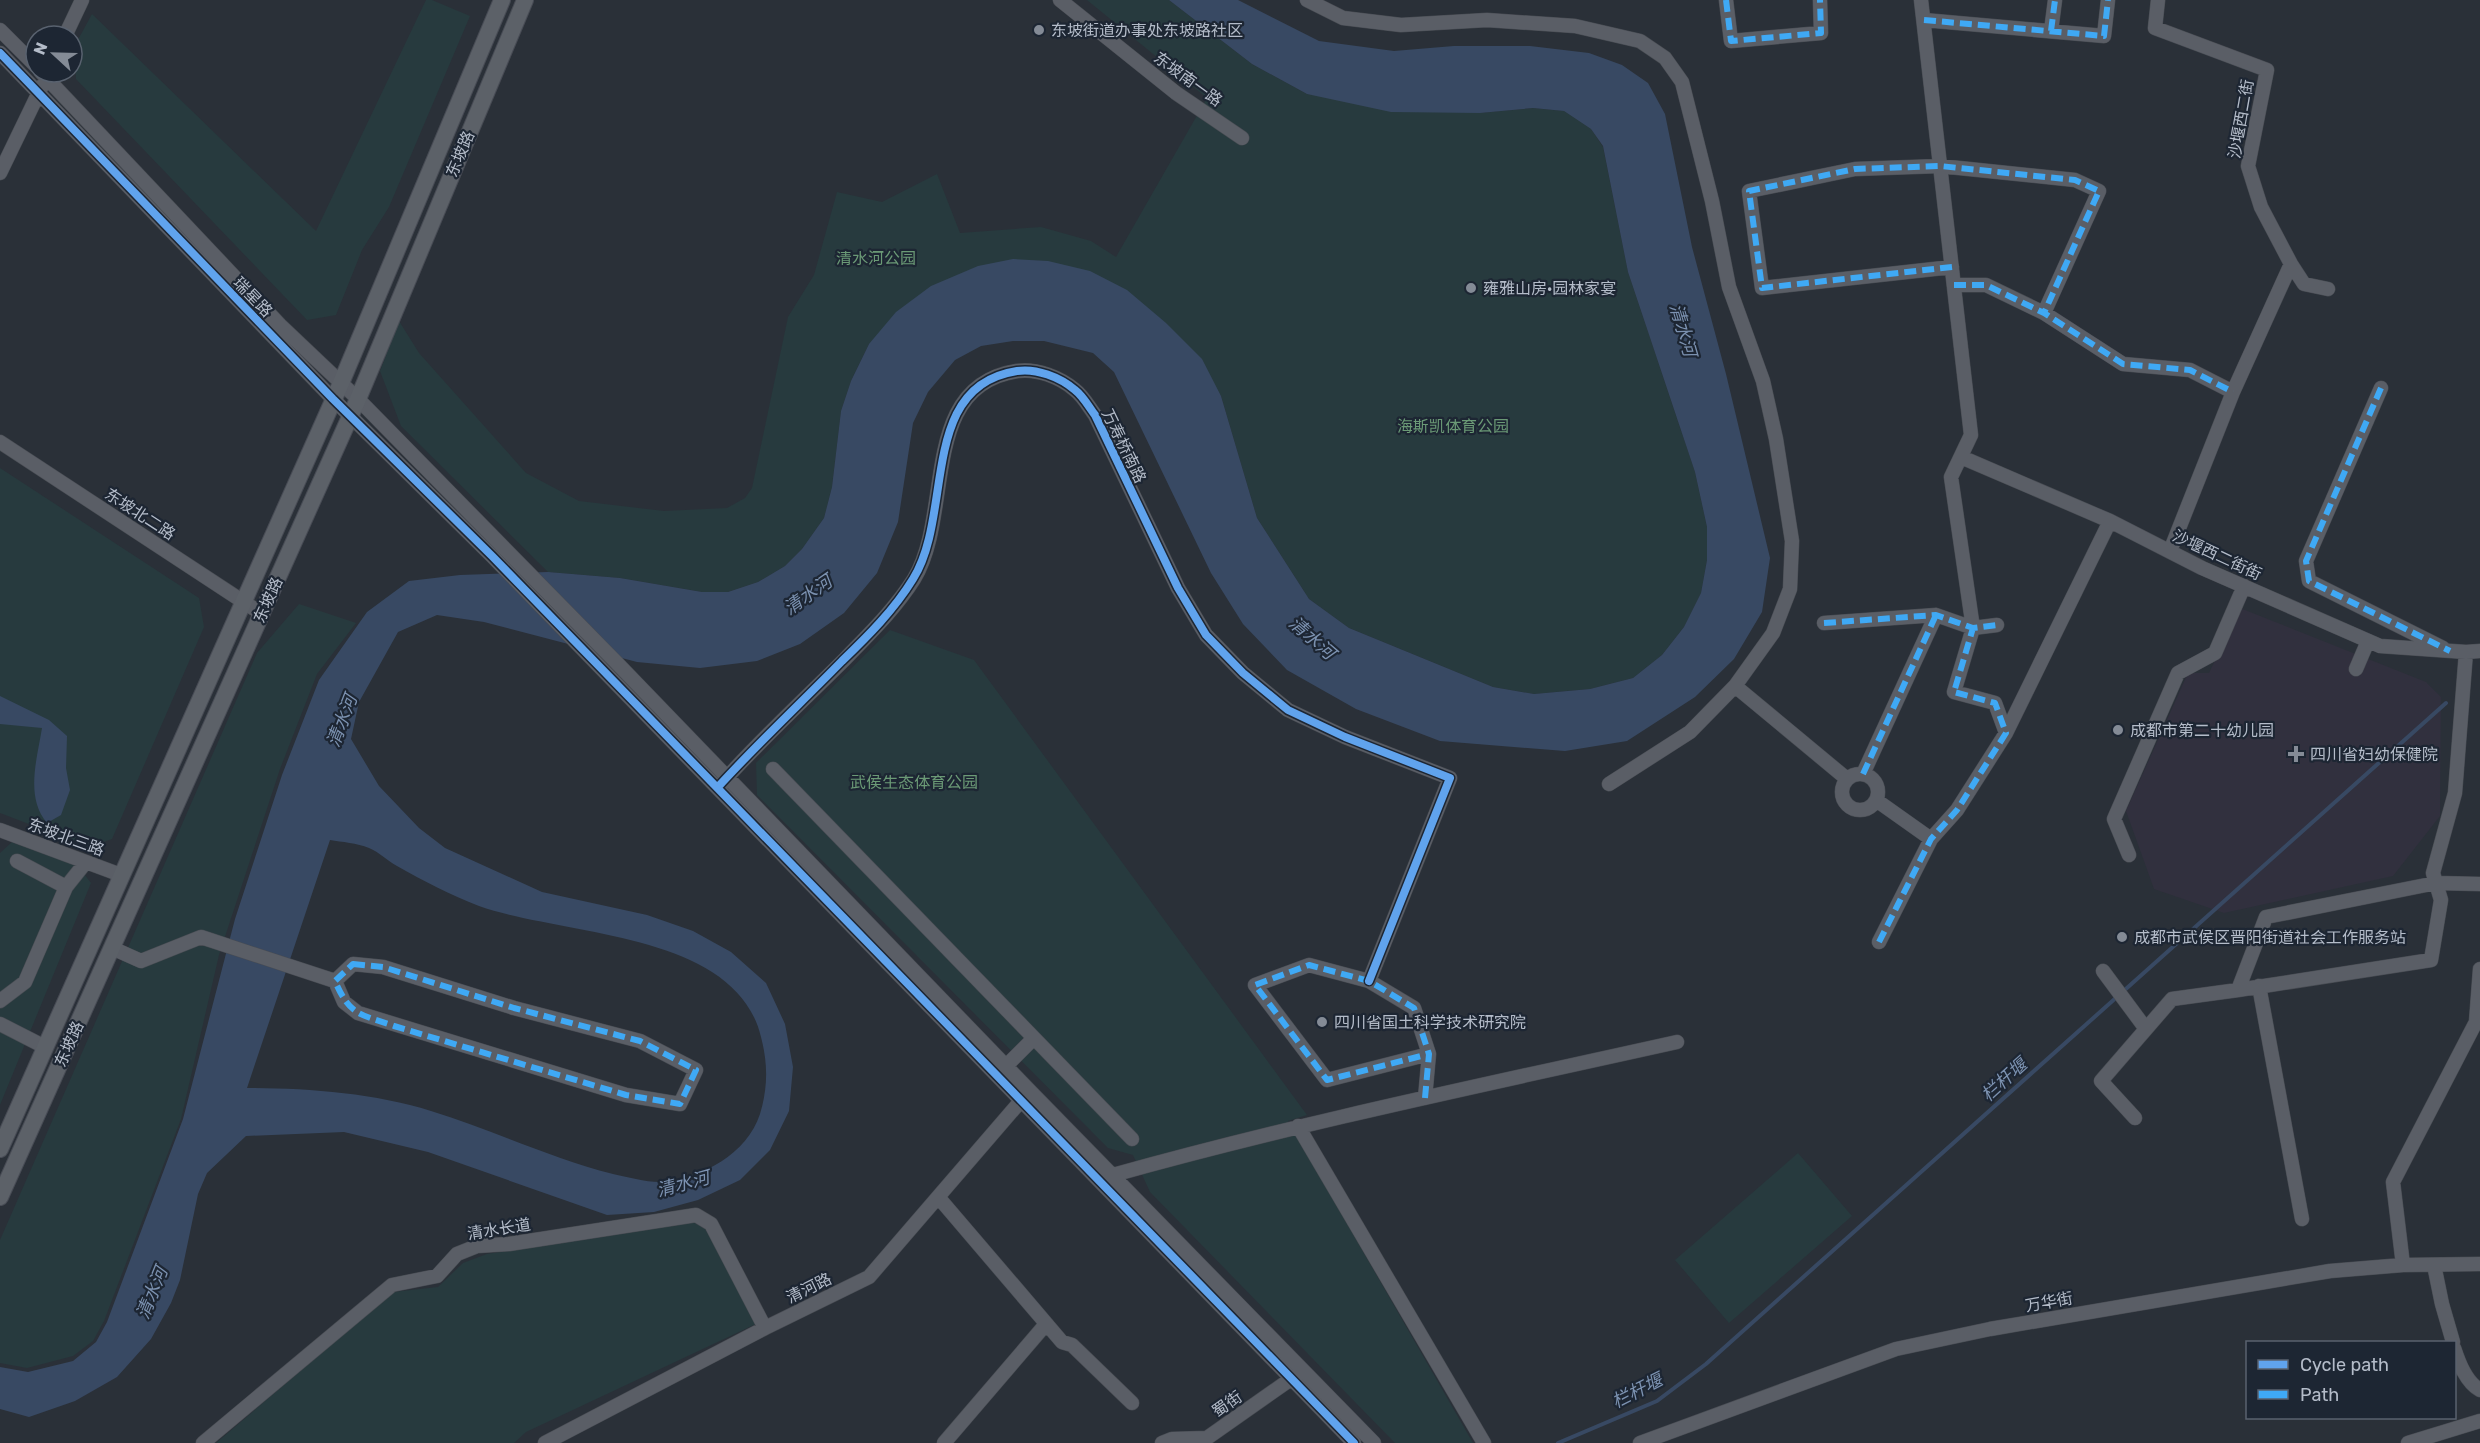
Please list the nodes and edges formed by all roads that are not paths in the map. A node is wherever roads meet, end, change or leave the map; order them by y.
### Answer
1 (82, 0) edge
2 (502, 0) edge
3 (525, 0) edge
4 (1060, 0) edge
5 (1307, 0) edge
6 (1726, 0) edge
7 (1820, 0) edge
8 (1921, 0) edge
9 (2055, 0) edge
10 (2108, 0) edge
11 (2158, 0) edge
12 (1924, 20) junction
13 (71, 24) edge
14 (0, 30) edge
15 (2051, 31) junction
16 (0, 53) edge
17 (24, 54) edge
18 (42, 84) edge
19 (54, 84) edge
20 (39, 93) junction
21 (1242, 138) dead end
22 (1940, 166) junction
23 (0, 173) edge
24 (2290, 264) junction
25 (1952, 267) junction
26 (1954, 285) junction
27 (2328, 289) dead end
28 (2044, 313) junction
29 (341, 383) junction
30 (2381, 388) dead end
31 (2233, 392) junction
32 (333, 399) junction
33 (358, 399) junction
34 (350, 415) junction
35 (0, 442) edge
36 (1961, 456) junction
37 (2110, 521) junction
38 (2170, 551) junction
39 (497, 553) junction
40 (2244, 586) junction
41 (244, 602) junction
42 (262, 614) junction
43 (1936, 615) junction
44 (1824, 623) dead end
45 (1997, 625) dead end
46 (1973, 628) junction
47 (2368, 641) junction
48 (2450, 651) junction
49 (2473, 651) edge
50 (2356, 669) dead end
51 (1736, 686) junction
52 (2006, 733) junction
53 (773, 769) dead end
54 (1863, 774) junction
55 (1847, 779) junction
56 (722, 783) junction
57 (1609, 784) dead end
58 (1876, 801) junction
59 (2, 835) edge
60 (1931, 839) junction
61 (2129, 855) dead end
62 (17, 861) dead end
63 (86, 862) junction
64 (121, 875) junction
65 (2436, 883) junction
66 (2480, 884) edge
67 (66, 887) junction
68 (1879, 942) dead end
69 (112, 948) junction
70 (2480, 969) edge
71 (2103, 971) dead end
72 (335, 981) junction
73 (1369, 981) junction
74 (2259, 986) junction
75 (2238, 990) junction
76 (0, 1002) edge
77 (2478, 1023) edge
78 (0, 1024) edge
79 (2146, 1029) junction
80 (1034, 1038) junction
81 (1677, 1042) dead end
82 (45, 1047) junction
83 (1430, 1054) junction
84 (1006, 1066) junction
85 (1025, 1096) junction
86 (1425, 1098) junction
87 (2135, 1118) dead end
88 (1298, 1126) junction
89 (1132, 1139) dead end
90 (0, 1149) edge
91 (1107, 1179) junction
92 (0, 1197) edge
93 (939, 1198) junction
94 (2302, 1219) dead end
95 (2480, 1264) edge
96 (2403, 1265) junction
97 (2434, 1265) junction
98 (1046, 1324) junction
99 (765, 1328) junction
100 (2453, 1341) edge
101 (2456, 1354) edge
102 (1303, 1370) junction
103 (1291, 1380) junction
104 (2480, 1390) edge
105 (1132, 1403) dead end
106 (2480, 1421) edge
107 (202, 1443) edge
108 (545, 1443) edge
109 (944, 1443) edge
110 (1162, 1443) edge
111 (1354, 1443) edge
112 (1374, 1443) edge
113 (1484, 1443) edge
114 (1640, 1443) edge
115 (2408, 1443) edge

1 - 13 street
2 - 29 main road, 东坡路
3 - 33 main road, 东坡路
4 - 21 street, 东坡南一路
5 - 51 street
6 - 7 street
8 - 12 street
9 - 15 street
10 - 15 street
11 - 24 street, 沙堰西二街
12 - 15 street
12 - 22 street
14 - 17 street
16 - 20 street, 瑞星路
18 - 20 street
19 - 29 street, 瑞星路
20 - 23 street
20 - 32 street, 瑞星路
22 - 25 street
22 - 25 street
22 - 28 street
24 - 27 street, 沙堰西二街
24 - 31 street
25 - 26 street
26 - 28 street
26 - 36 street
28 - 31 street
29 - 32 main road, 东坡路
29 - 33 street, 瑞星路
30 - 48 street
31 - 38 street
32 - 34 street, 瑞星路
32 - 41 main road, 东坡路
33 - 34 main road, 东坡路
33 - 39 street, 瑞星路
34 - 39 street, 瑞星路
34 - 42 main road, 东坡路
35 - 41 street, 东坡北二路
36 - 37 street, 沙堰西二街街
36 - 46 street
37 - 38 street, 沙堰西二街街
37 - 52 street
38 - 40 street, 沙堰西二街街
39 - 56 street
39 - 56 street
40 - 47 street, 沙堰西二街街
40 - 61 street
41 - 42 street, 东坡北二路
41 - 64 main road, 东坡路
42 - 69 main road, 东坡路
43 - 44 street
43 - 46 street
43 - 54 street
45 - 46 street
46 - 52 street
47 - 48 street, 沙堰西二街街
47 - 50 street
48 - 49 street, 沙堰西二街街
49 - 65 street
51 - 55 street
51 - 57 street
52 - 60 street
53 - 80 street
54 - 55 street
54 - 58 street
55 - 58 street
56 - 73 street, 万寿桥南路
56 - 84 street
56 - 85 street
58 - 60 street
59 - 63 street, 东坡北三路
60 - 68 street
62 - 67 street
63 - 64 street, 东坡北三路
63 - 67 street
64 - 82 main road, 东坡路
65 - 66 street
65 - 74 street
65 - 75 street
67 - 76 street
69 - 72 street
69 - 92 main road, 东坡路
70 - 77 street
71 - 79 street
72 - 72 street
73 - 83 street
73 - 83 street
74 - 75 street
74 - 94 street
75 - 79 street
77 - 96 street
78 - 82 street
79 - 87 street
80 - 84 street
80 - 89 street
81 - 86 street
82 - 90 main road, 东坡路
83 - 86 street
84 - 85 street
85 - 91 street
85 - 93 street, 清河路
86 - 88 street
88 - 91 street
88 - 113 street
91 - 102 street
91 - 103 street
93 - 98 street
93 - 99 street, 清河路
95 - 97 street, 万华街
96 - 97 street, 万华街
96 - 114 street, 万华街
97 - 100 street
98 - 105 street
98 - 109 street
99 - 107 street, 清水长道
99 - 108 street, 清河路
101 - 104 street
102 - 103 street, 蜀街
102 - 112 street
103 - 110 street, 蜀街
103 - 111 street
106 - 115 street

